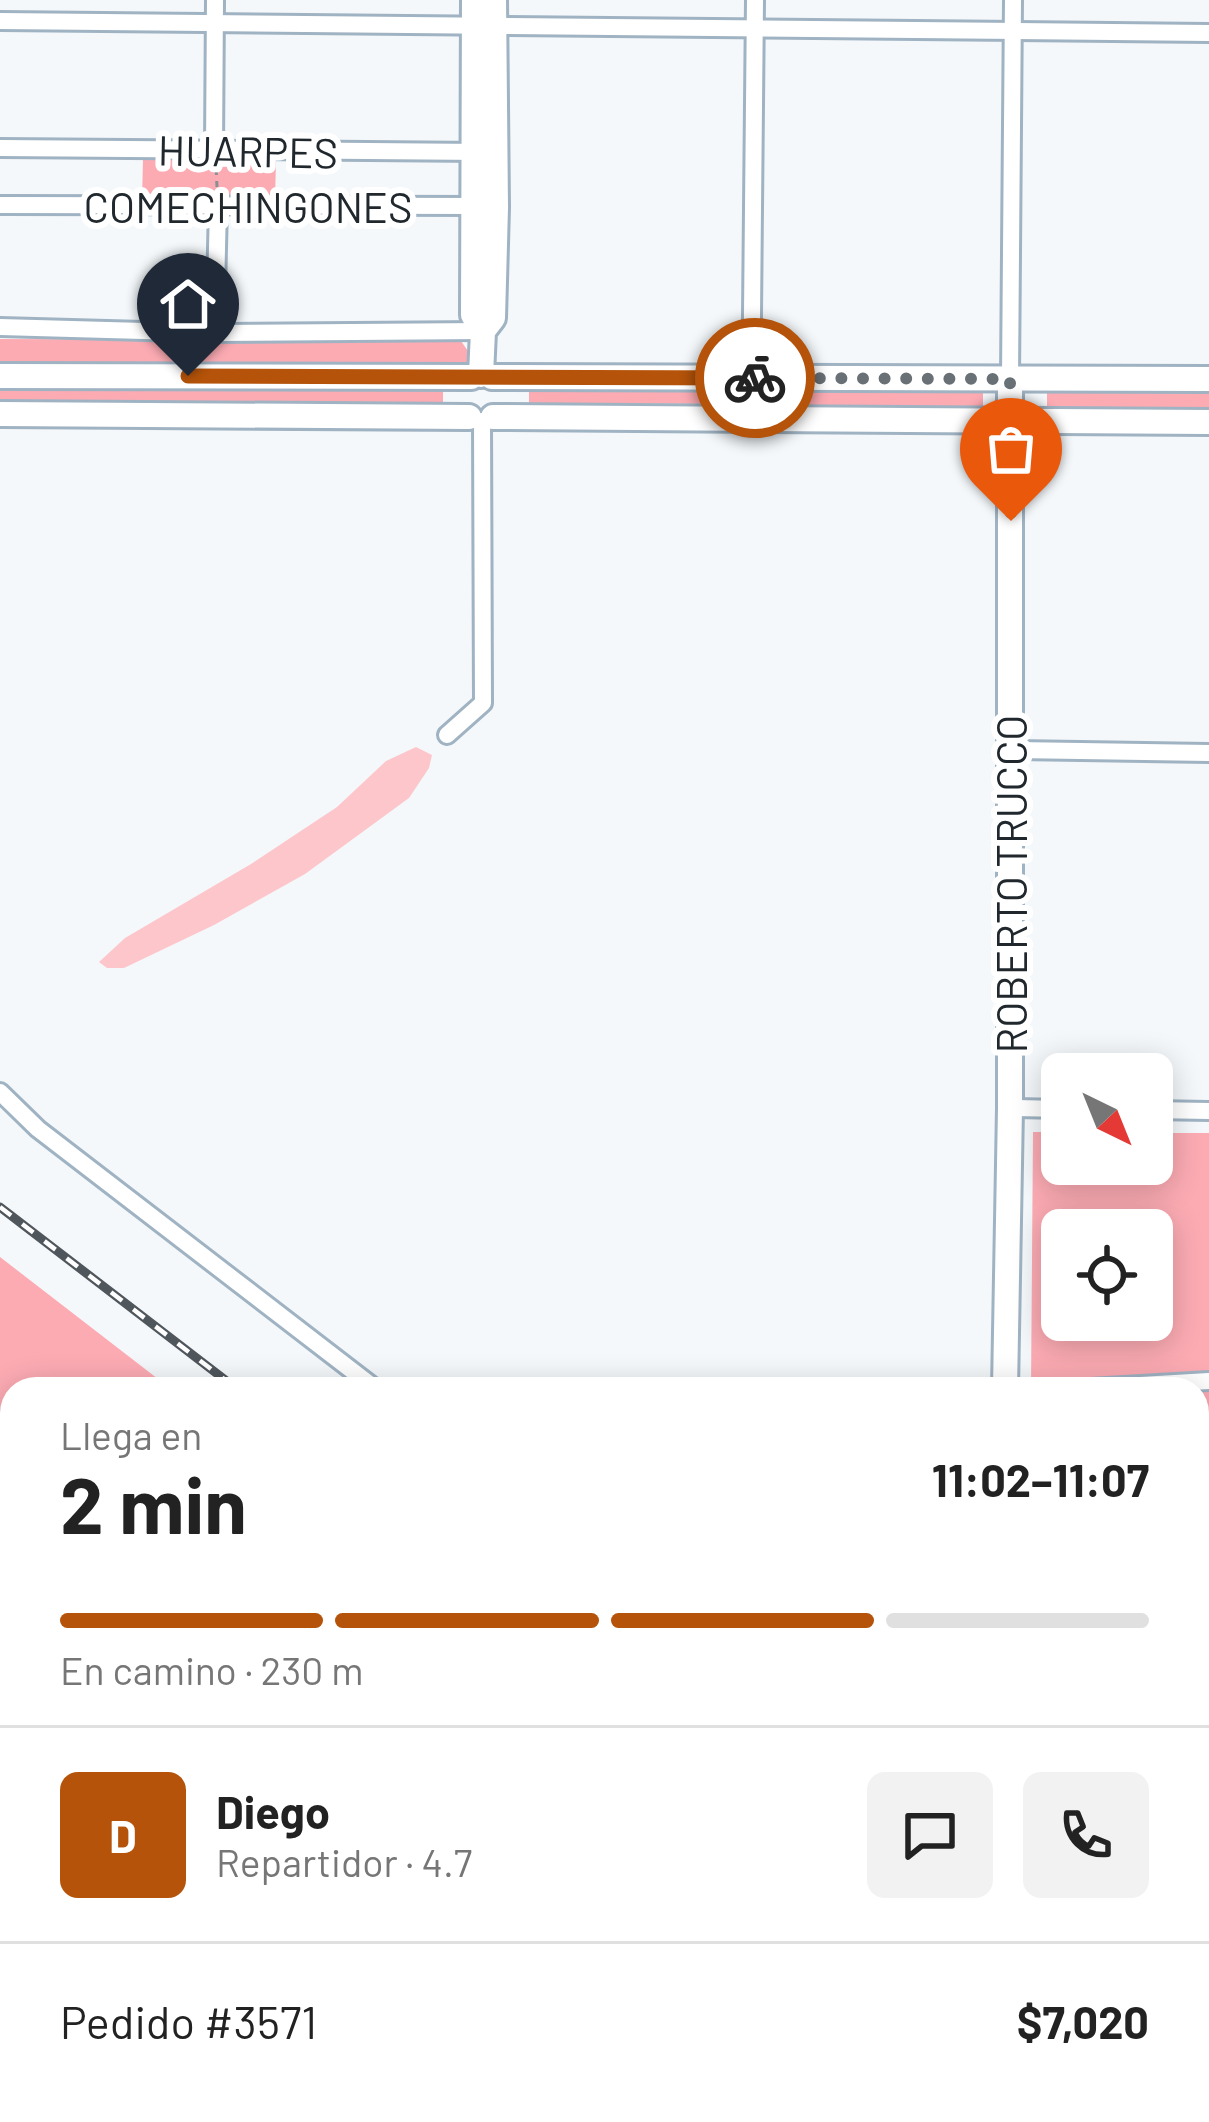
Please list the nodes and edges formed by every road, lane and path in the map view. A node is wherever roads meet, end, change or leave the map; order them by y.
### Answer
1 (214, 0) edge
2 (474, 0) edge
3 (494, 0) edge
4 (755, 0) edge
5 (1013, 0) edge
6 (215, 21) junction
7 (0, 22) edge
8 (484, 27) junction
9 (755, 32) junction
10 (1013, 33) junction
11 (1209, 33) edge
12 (0, 148) edge
13 (214, 149) junction
14 (485, 152) junction
15 (0, 205) edge
16 (218, 206) junction
17 (486, 207) junction
18 (0, 326) edge
19 (483, 332) junction
20 (215, 333) junction
21 (0, 376) edge
22 (481, 376) junction
23 (751, 378) junction
24 (1010, 379) junction
25 (1209, 379) edge
26 (0, 414) edge
27 (481, 418) junction
28 (751, 419) junction
29 (1011, 421) junction
30 (1209, 422) edge
31 (447, 735) dead end
32 (1011, 751) junction
33 (1209, 753) edge
34 (0, 1092) edge
35 (1010, 1108) junction
36 (1041, 1109) edge
37 (1173, 1110) edge
38 (1209, 1111) edge
39 (360, 1377) edge
40 (1005, 1377) edge

1 - 6 street
2 - 8 main road
3 - 8 main road
4 - 9 street
5 - 10 street
6 - 7 street
6 - 8 street
6 - 13 street
8 - 9 street
8 - 14 main road
9 - 10 street
9 - 23 street
10 - 11 street
10 - 24 street
12 - 13 street, HUARPES
13 - 14 street, HUARPES
13 - 16 path
14 - 17 main road
15 - 16 street, COMECHINGONES
16 - 17 street, COMECHINGONES
16 - 20 street
17 - 19 main road
18 - 20 street
19 - 20 street
19 - 22 main road
21 - 22 main road
22 - 23 main road
22 - 27 main road
22 - 27 main road
23 - 24 main road
23 - 28 street
24 - 25 main road
24 - 29 main road, ROBERTO TRUCCO
26 - 27 main road
27 - 28 main road
27 - 31 street
28 - 29 main road
29 - 30 main road
29 - 32 main road, ROBERTO TRUCCO
32 - 33 street
32 - 35 main road, ROBERTO TRUCCO
34 - 39 street
35 - 36 street
35 - 40 main road, ROBERTO TRUCCO
37 - 38 street

